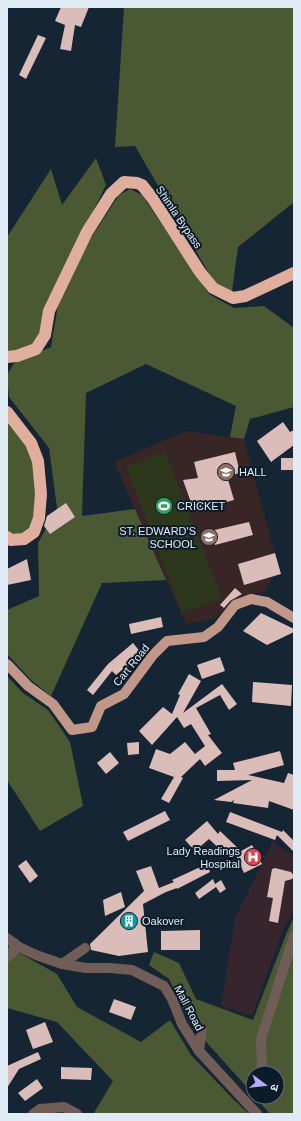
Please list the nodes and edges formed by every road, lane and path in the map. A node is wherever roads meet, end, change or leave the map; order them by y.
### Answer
1 (294, 272) edge
2 (7, 357) edge
3 (7, 412) edge
4 (7, 537) edge
5 (294, 618) edge
6 (7, 664) edge
7 (294, 936) edge
8 (11, 941) edge
9 (85, 948) dead end
10 (7, 957) edge
11 (62, 964) junction
12 (202, 1029) dead end
13 (199, 1050) junction
14 (262, 1065) edge
15 (33, 1114) edge
16 (77, 1114) edge
17 (256, 1114) edge

1 - 2 highway, Shimla Bypass
3 - 4 highway
5 - 6 main road, Cart Road
7 - 14 street
8 - 10 street
8 - 11 street, Mall Road
9 - 11 street
11 - 13 street, Mall Road
12 - 13 street
13 - 17 street, Mall Road
15 - 16 street

